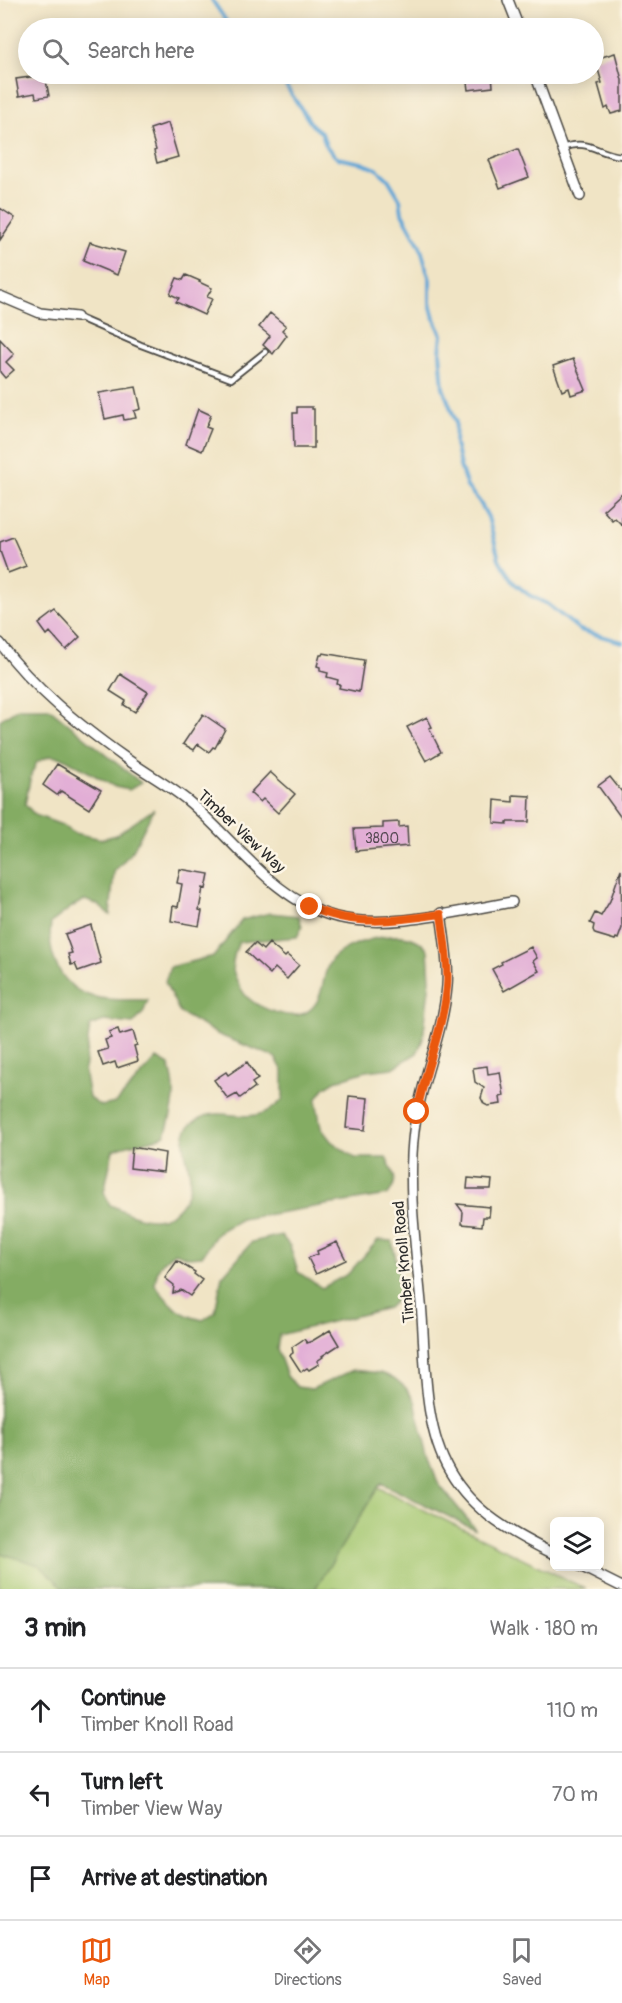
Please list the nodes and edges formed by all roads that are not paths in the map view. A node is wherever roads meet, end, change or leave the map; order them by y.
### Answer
1 (508, 0) edge
2 (515, 18) edge
3 (539, 84) edge
4 (562, 148) junction
5 (622, 156) edge
6 (580, 196) dead end
7 (0, 296) edge
8 (77, 317) joint
9 (265, 352) dead end
10 (0, 643) edge
11 (512, 902) dead end
12 (441, 914) junction
13 (550, 1552) edge
14 (590, 1571) edge
15 (622, 1587) edge

1 - 2 street
3 - 4 street
4 - 5 lane
4 - 6 street
7 - 8 street
8 - 9 lane
10 - 12 street, Timber View Way
11 - 12 street, Timber View Way
12 - 13 street, Timber Knoll Road
14 - 15 street

